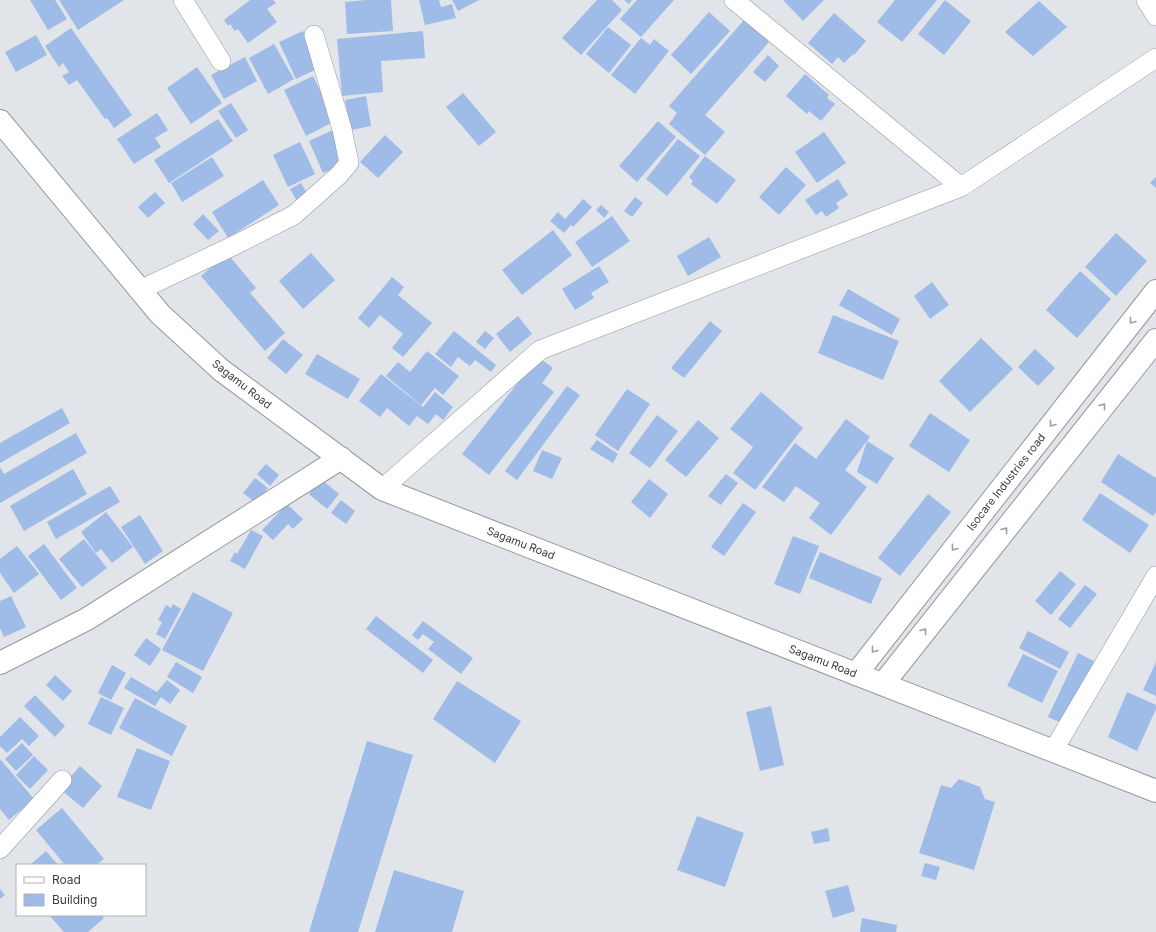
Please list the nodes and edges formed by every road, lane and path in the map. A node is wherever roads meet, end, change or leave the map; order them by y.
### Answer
1 (182, 0) edge
2 (734, 0) edge
3 (1146, 0) edge
4 (1156, 16) edge
5 (314, 35) dead end
6 (1156, 58) edge
7 (221, 61) dead end
8 (1, 124) edge
9 (960, 187) junction
10 (140, 290) junction
11 (1156, 291) edge
12 (1156, 340) edge
13 (341, 458) junction
14 (382, 488) junction
15 (1156, 576) edge
16 (0, 663) edge
17 (856, 674) junction
18 (883, 684) junction
19 (1053, 751) junction
20 (62, 780) dead end
21 (1156, 791) edge
22 (0, 849) edge

1 - 7 street
2 - 9 street
3 - 4 street
5 - 10 street
6 - 9 street
8 - 10 main road, Sagamu Road
9 - 14 street
10 - 13 main road, Sagamu Road
11 -> 17 main road, Isocare Industries road
18 -> 12 main road
13 - 14 main road, Sagamu Road
13 - 16 main road
14 - 17 main road, Sagamu Road
15 - 19 street
17 - 18 main road, Sagamu Road
18 - 19 main road, Sagamu Road
19 - 21 main road, Sagamu Road
20 - 22 street

